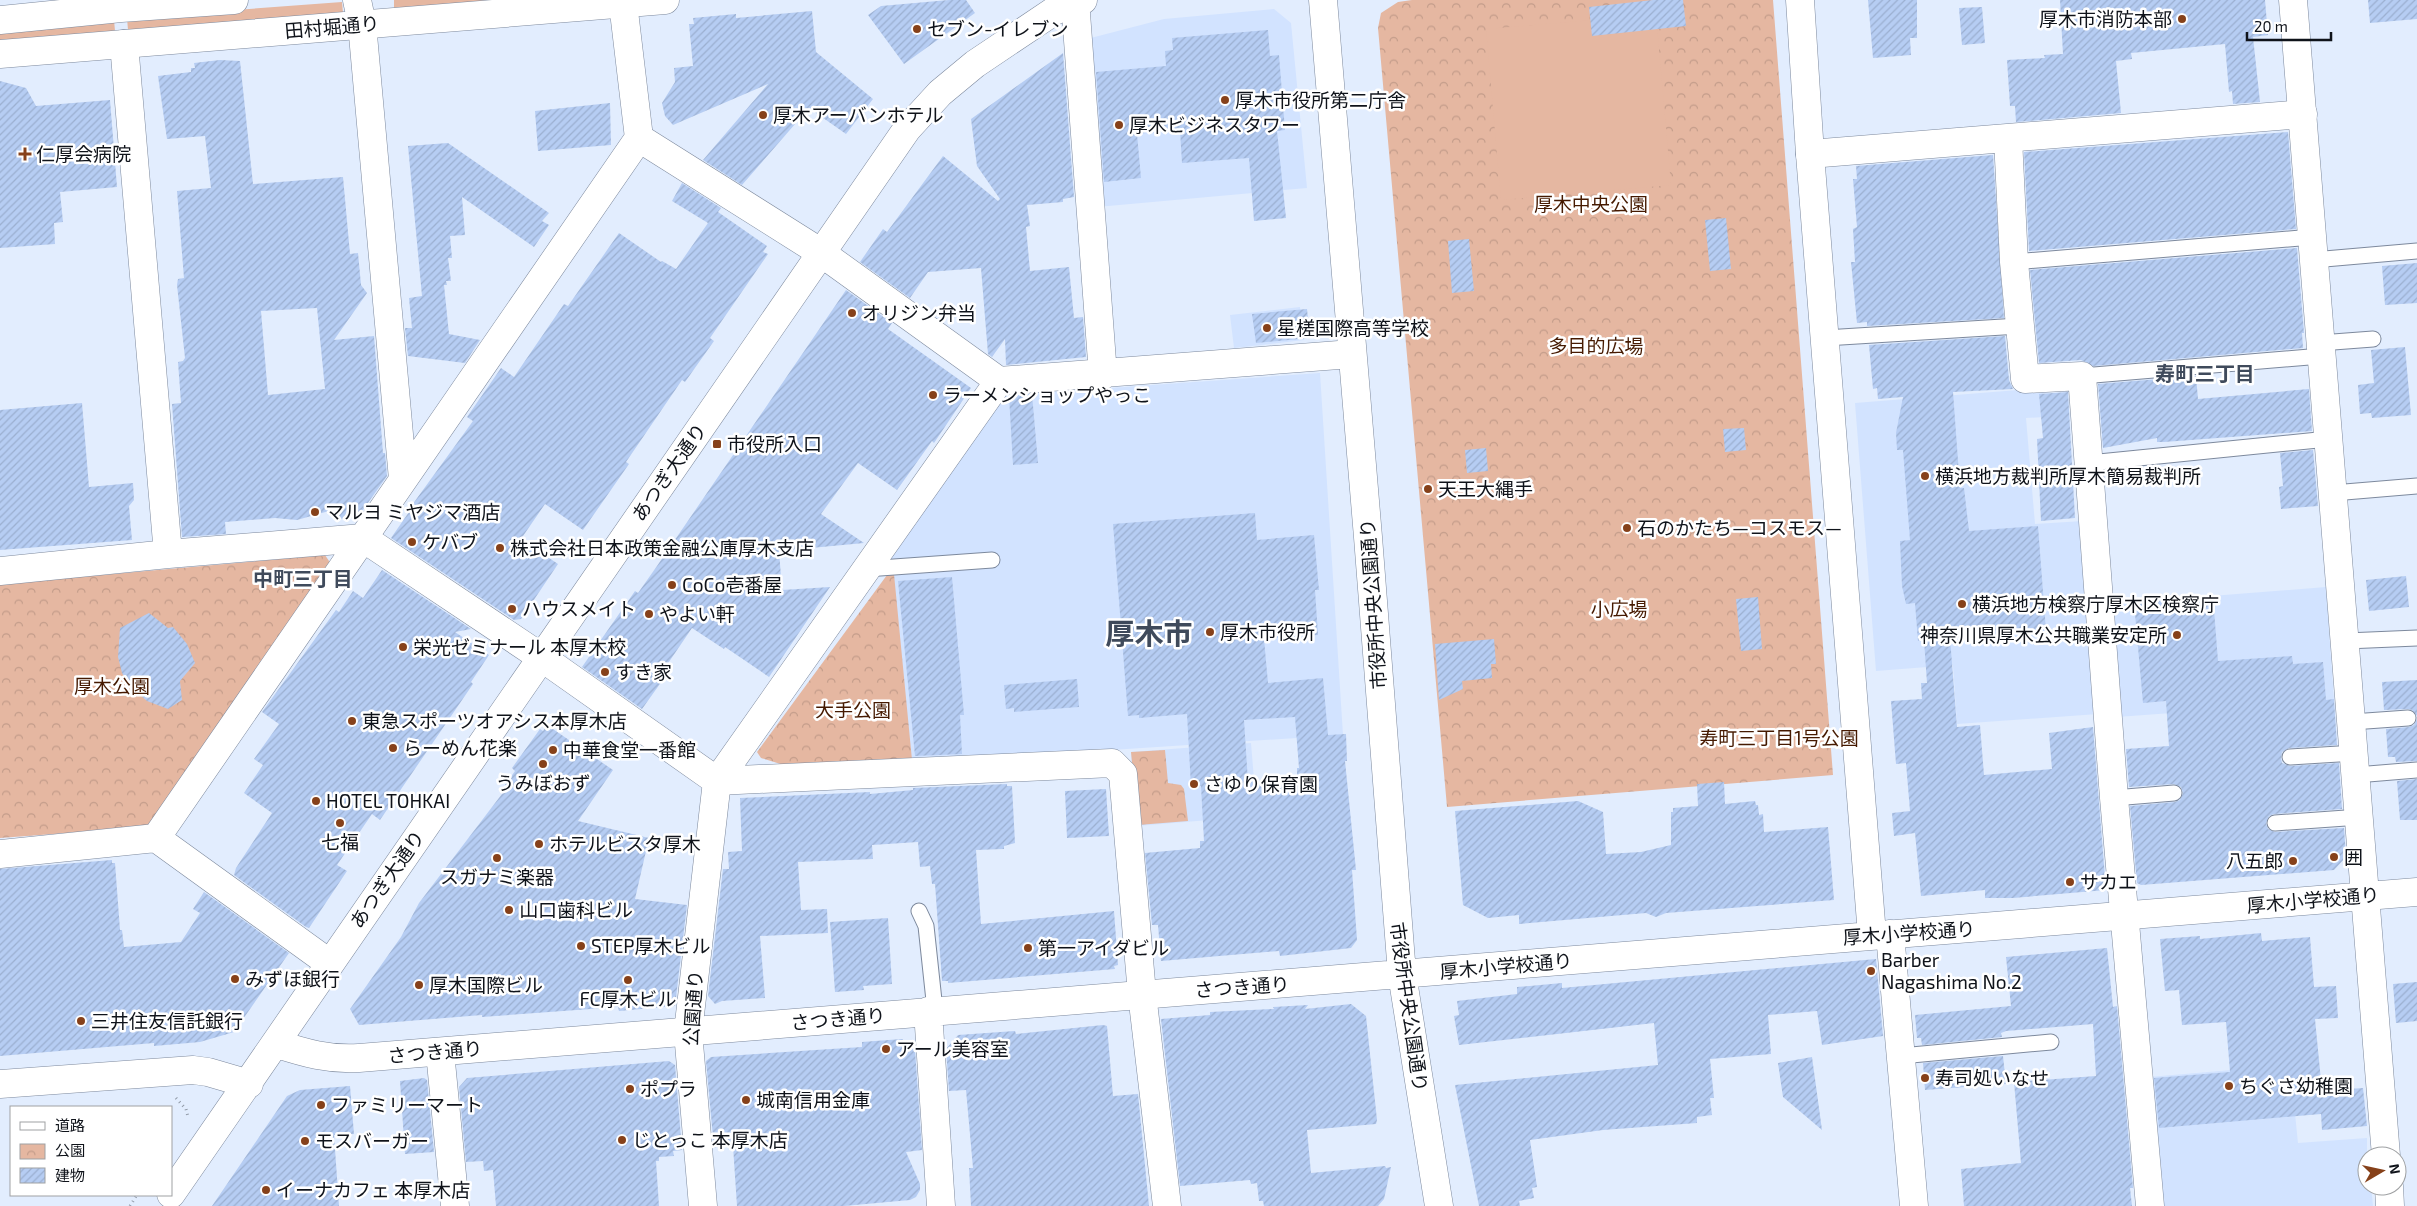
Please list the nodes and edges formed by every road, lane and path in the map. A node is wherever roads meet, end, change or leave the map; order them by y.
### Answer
1 (234, 0) edge
2 (664, 0) edge
3 (1323, 0) edge
4 (1800, 0) edge
5 (2293, 0) edge
6 (623, 3) junction
7 (1066, 3) edge
8 (113, 5) edge
9 (360, 12) edge
10 (0, 20) edge
11 (124, 44) junction
12 (0, 54) edge
13 (2303, 114) junction
14 (639, 138) junction
15 (2008, 138) junction
16 (1810, 154) junction
17 (2313, 248) junction
18 (2417, 251) edge
19 (820, 252) junction
20 (2014, 262) junction
21 (2019, 326) junction
22 (1825, 338) junction
23 (2373, 339) dead end
24 (2320, 349) junction
25 (1352, 354) junction
26 (1103, 375) junction
27 (2082, 376) junction
28 (999, 381) junction
29 (2328, 439) junction
30 (2089, 463) junction
31 (403, 479) junction
32 (2417, 486) edge
33 (2333, 493) junction
34 (363, 538) junction
35 (168, 554) junction
36 (992, 560) dead end
37 (866, 569) junction
38 (0, 571) edge
39 (2417, 638) edge
40 (2346, 642) junction
41 (540, 657) junction
42 (2408, 718) dead end
43 (2352, 722) junction
44 (2290, 757) dead end
45 (2355, 764) junction
46 (2417, 770) edge
47 (717, 781) junction
48 (2174, 793) dead end
49 (2114, 798) junction
50 (2360, 816) junction
51 (2275, 823) dead end
52 (156, 838) junction
53 (0, 854) edge
54 (2417, 892) edge
55 (2366, 896) junction
56 (919, 911) dead end
57 (2124, 916) junction
58 (1881, 935) junction
59 (329, 963) junction
60 (1402, 974) junction
61 (1142, 994) junction
62 (931, 1011) junction
63 (688, 1032) junction
64 (2051, 1042) dead end
65 (277, 1044) junction
66 (440, 1052) junction
67 (1901, 1056) junction
68 (0, 1084) edge
69 (249, 1084) junction
70 (2385, 1146) edge
71 (172, 1193) edge
72 (455, 1206) edge
73 (703, 1206) edge
74 (941, 1206) edge
75 (1167, 1206) edge
76 (1439, 1206) edge
77 (1914, 1206) edge
78 (2150, 1206) edge

1 - 8 street
2 - 6 street, 田村堀通り
3 - 25 street, 市役所中央公園通り
4 - 16 street
5 - 13 street
6 - 9 street, 田村堀通り
6 - 14 street
7 - 19 street, あつぎ大通り
7 - 26 street
8 - 10 street
9 - 11 street, 田村堀通り
9 - 31 street
11 - 12 street, 田村堀通り
11 - 35 street
13 - 15 street
13 - 17 street
14 - 19 street
14 - 31 street
15 - 16 street
15 - 20 street
16 - 22 street
17 - 18 lane
17 - 20 lane
17 - 24 street
19 - 28 street
19 - 41 street, あつぎ大通り
20 - 21 street
21 - 22 lane
21 - 27 street
22 - 58 street
23 - 24 lane
24 - 27 lane
24 - 29 street
25 - 26 street
25 - 60 street, 市役所中央公園通り
26 - 28 street
27 - 30 street
28 - 37 street
29 - 30 lane
29 - 33 street
30 - 49 street
31 - 34 street
32 - 33 lane
33 - 40 street
34 - 35 street
34 - 41 street
34 - 52 street
35 - 38 street
36 - 37 lane
37 - 47 street
39 - 40 lane
40 - 43 street
41 - 47 street
41 - 59 street, あつぎ大通り
42 - 43 lane
43 - 45 street
44 - 45 lane
45 - 46 lane
45 - 50 street
47 - 61 street
47 - 63 street, 公園通り
48 - 49 lane
49 - 57 street
50 - 51 lane
50 - 55 street
52 - 53 street
52 - 59 street
54 - 55 street, 厚木小学校通り
55 - 57 street, 厚木小学校通り
55 - 70 street
56 - 62 lane
57 - 58 street, 厚木小学校通り
57 - 78 street
58 - 60 street, 厚木小学校通り
58 - 67 street
59 - 65 street, あつぎ大通り
60 - 61 street, さつき通り
60 - 76 street, 市役所中央公園通り
61 - 62 street, さつき通り
61 - 75 street
62 - 63 street, さつき通り
62 - 74 street
63 - 66 street, さつき通り
63 - 73 street, 公園通り
64 - 67 lane
65 - 66 street, さつき通り
65 - 69 street, あつぎ大通り
66 - 72 street
67 - 77 street
68 - 69 street
69 - 71 street, あつぎ大通り

